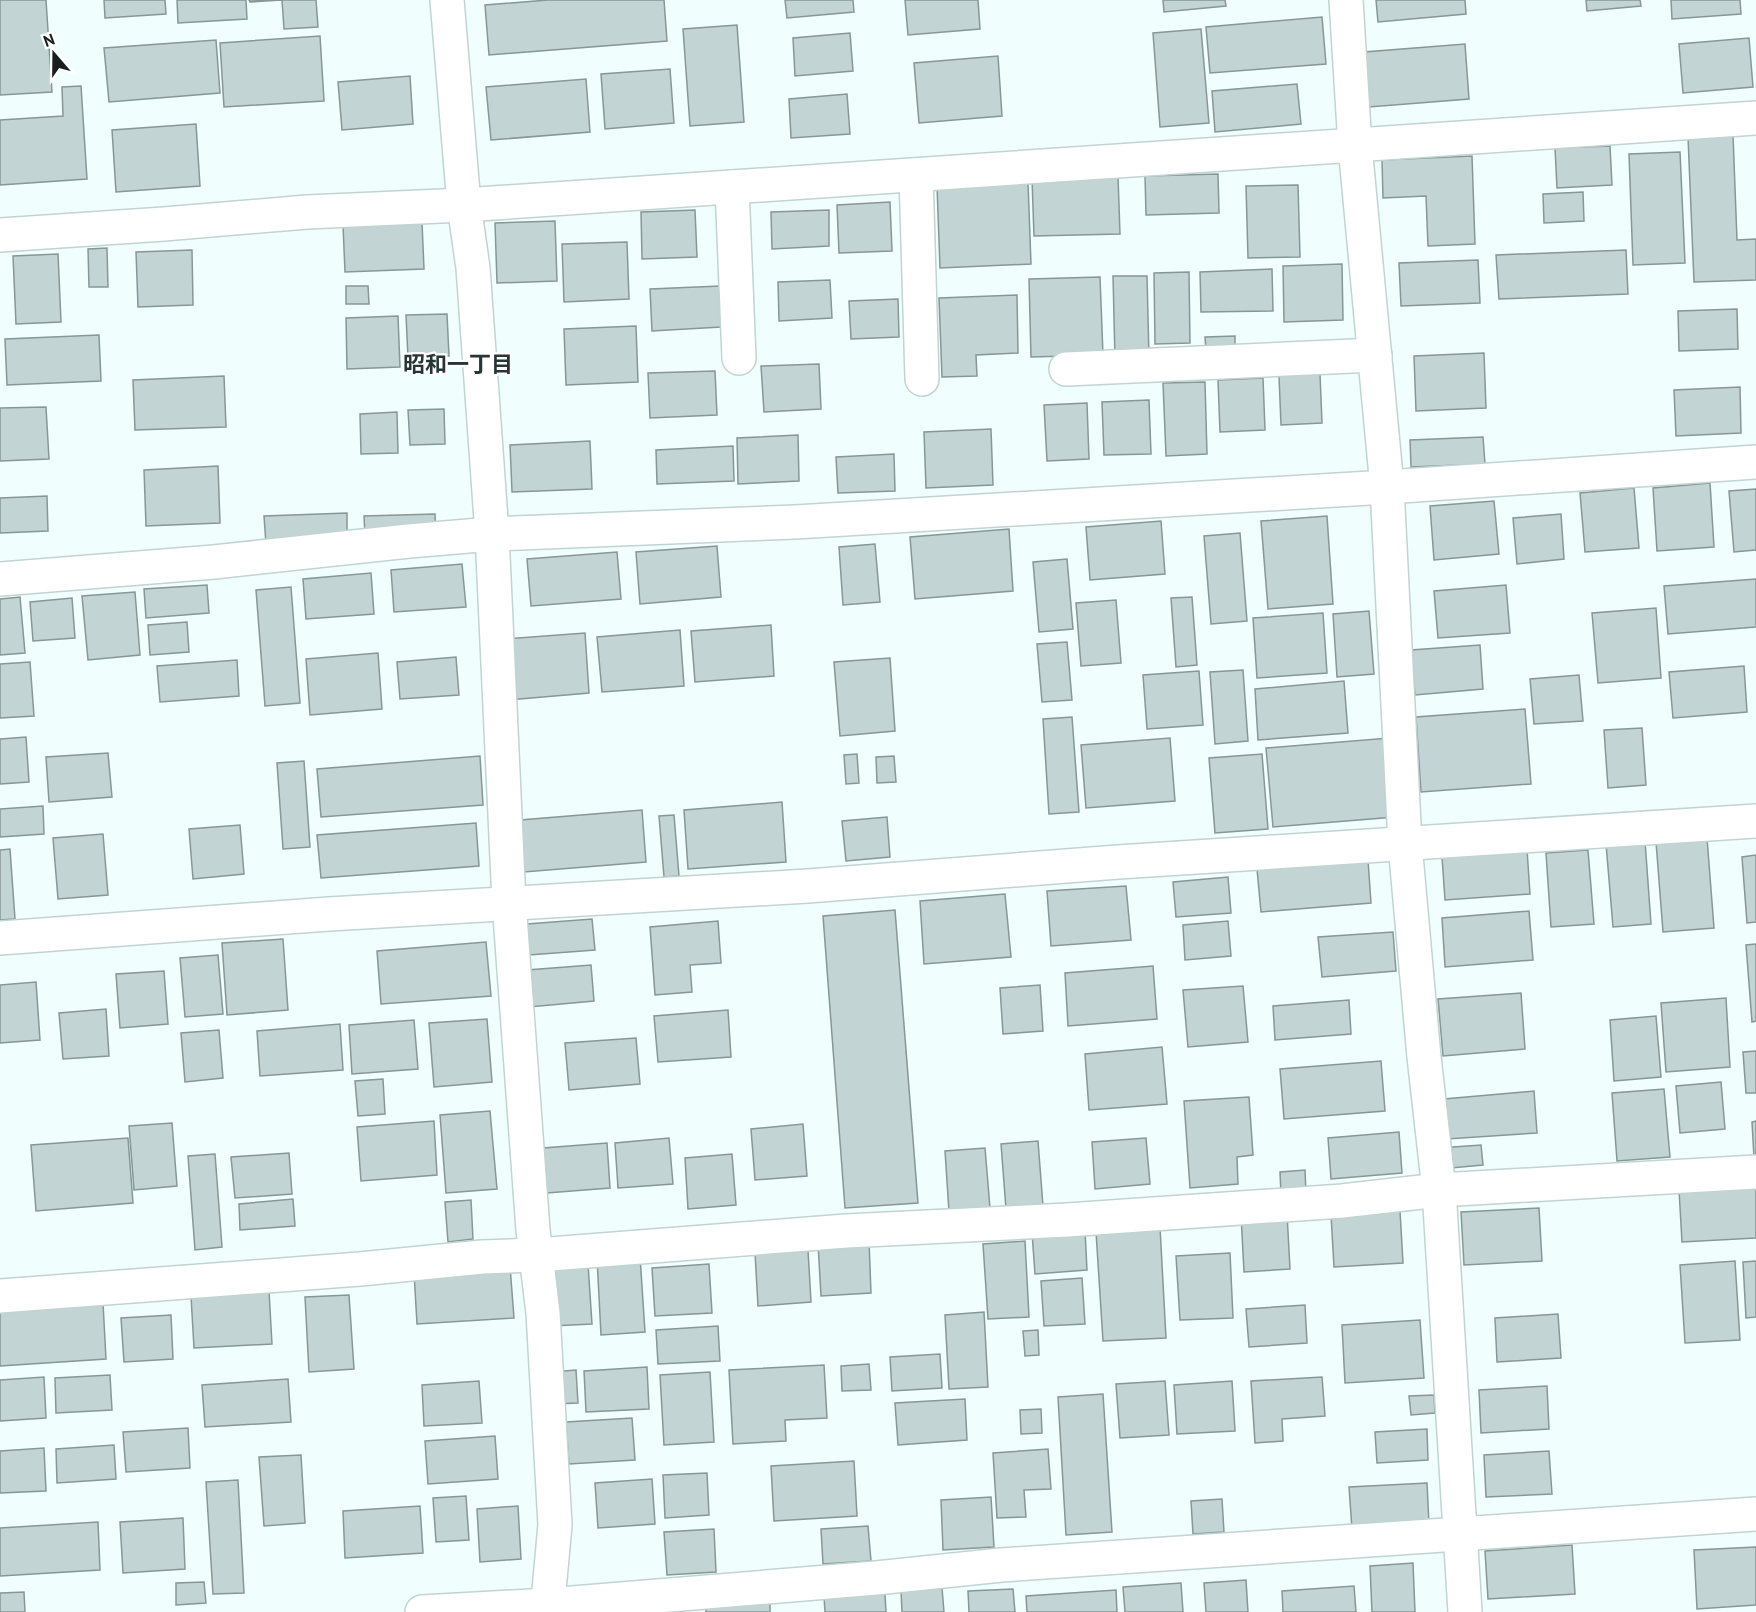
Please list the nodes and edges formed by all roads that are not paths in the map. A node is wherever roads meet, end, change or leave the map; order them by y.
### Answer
1 (447, 0) edge
2 (1346, 0) edge
3 (1756, 118) edge
4 (1355, 146) junction
5 (916, 175) junction
6 (732, 187) junction
7 (464, 205) junction
8 (0, 235) edge
9 (1375, 355) junction
10 (739, 358) dead end
11 (1066, 369) dead end
12 (922, 379) dead end
13 (1756, 462) edge
14 (1387, 487) junction
15 (492, 534) junction
16 (0, 579) edge
17 (1756, 820) edge
18 (1405, 844) junction
19 (509, 902) junction
20 (0, 938) edge
21 (1756, 1172) edge
22 (1439, 1190) junction
23 (537, 1255) junction
24 (0, 1296) edge
25 (1756, 1514) edge
26 (1461, 1533) junction
27 (547, 1608) edge
28 (422, 1612) edge
29 (1465, 1612) edge

1 - 7 street
2 - 4 street
3 - 4 street
4 - 5 street
4 - 9 street
5 - 6 street
5 - 12 street
6 - 7 street
6 - 10 street
7 - 8 street
7 - 15 street
9 - 11 street
9 - 14 street
13 - 14 street
14 - 15 street
14 - 18 street
15 - 16 street
15 - 19 street
17 - 18 street
18 - 19 street
18 - 22 street
19 - 20 street
19 - 23 street
21 - 22 street
22 - 23 street
22 - 26 street
23 - 24 street
23 - 27 street
25 - 26 street
26 - 27 street
26 - 29 street
27 - 28 street

